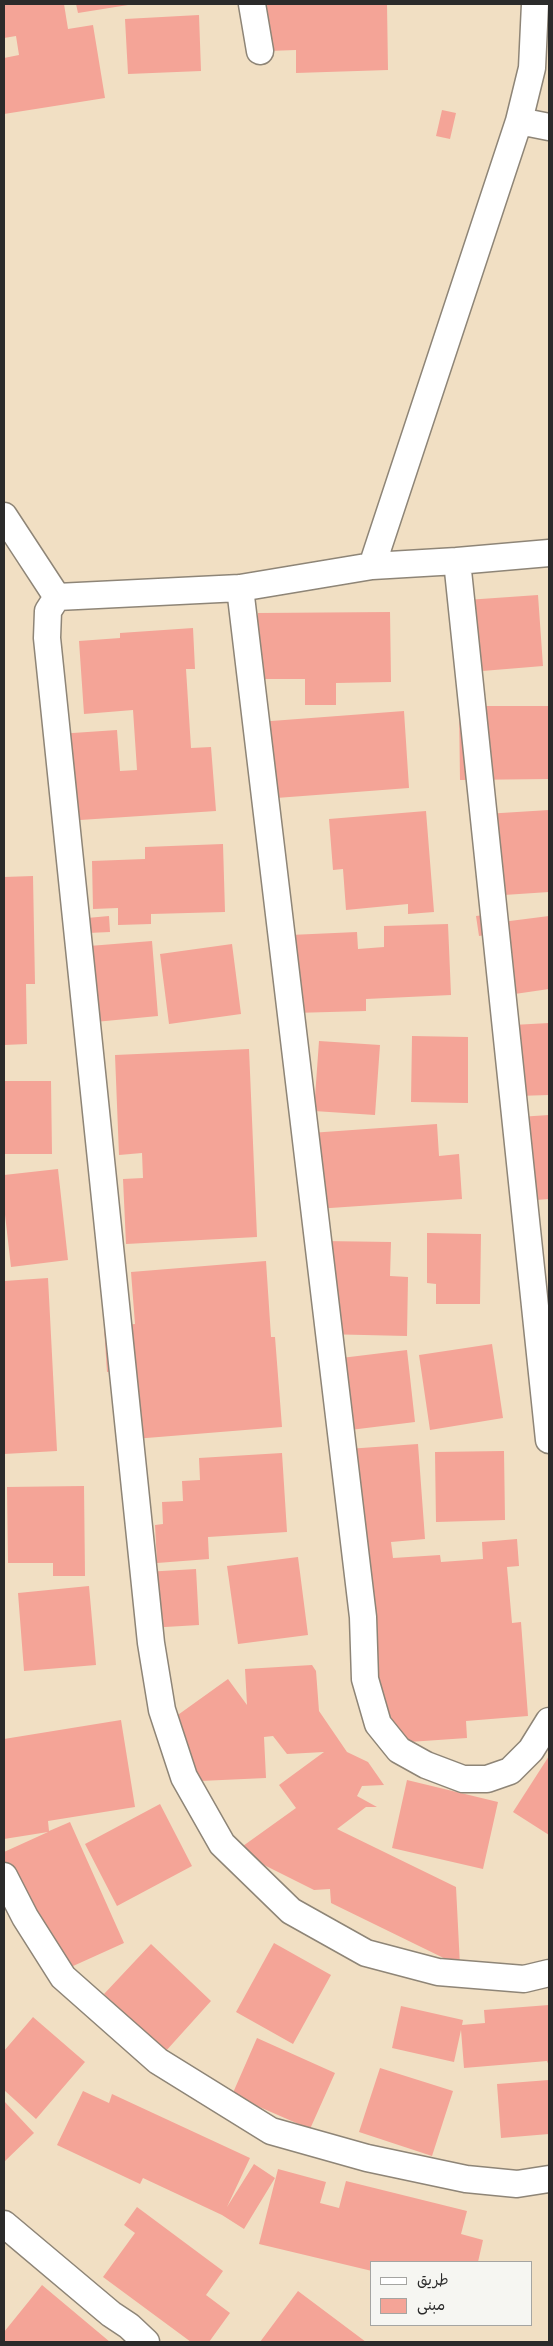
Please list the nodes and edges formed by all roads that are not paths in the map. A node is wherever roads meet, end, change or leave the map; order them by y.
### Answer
1 (252, 4) edge
2 (535, 4) edge
3 (260, 51) dead end
4 (519, 121) junction
5 (549, 127) edge
6 (4, 516) edge
7 (549, 553) edge
8 (457, 561) junction
9 (372, 566) junction
10 (240, 588) junction
11 (57, 597) junction
12 (549, 1440) edge
13 (549, 1721) edge
14 (4, 1876) edge
15 (549, 1973) edge
16 (549, 2179) edge
17 (4, 2224) edge
18 (146, 2342) edge

1 - 3 street
2 - 4 street
4 - 5 street
4 - 9 street
6 - 11 street
7 - 8 street
8 - 9 street
8 - 12 street
9 - 10 street
10 - 11 street
10 - 13 street
11 - 15 street
14 - 16 street
17 - 18 street

